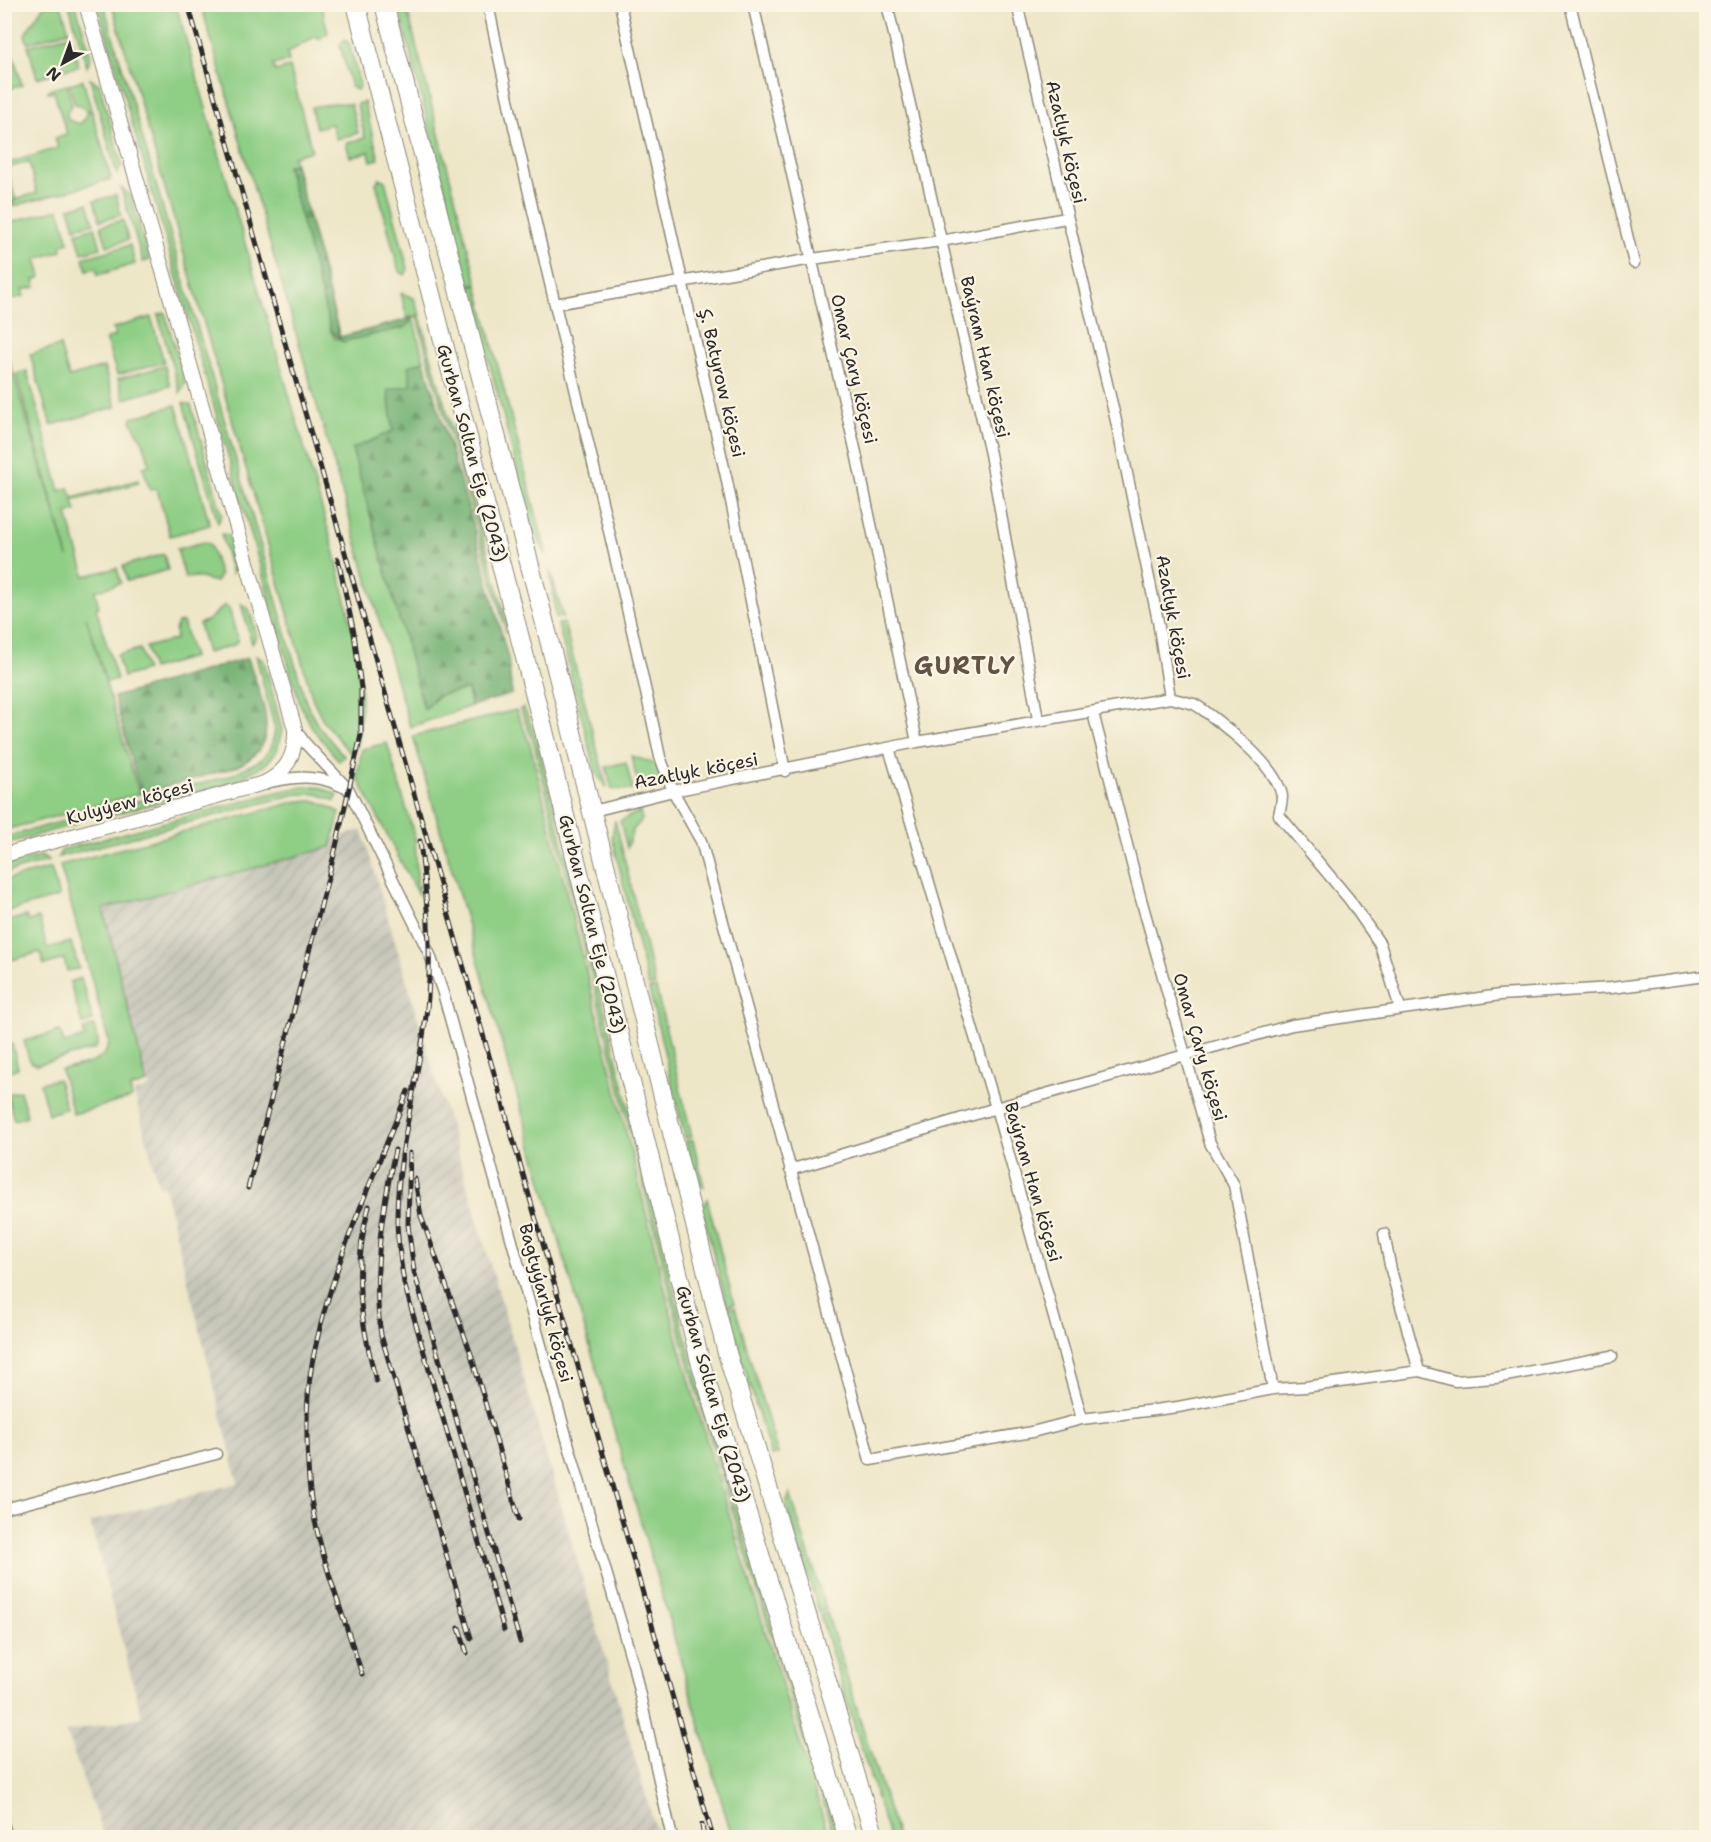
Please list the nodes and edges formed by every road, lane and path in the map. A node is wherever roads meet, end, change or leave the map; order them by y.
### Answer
1 (86, 4) edge
2 (345, 4) edge
3 (356, 4) edge
4 (384, 4) edge
5 (488, 4) edge
6 (620, 4) edge
7 (753, 4) edge
8 (887, 4) edge
9 (1017, 4) edge
10 (1570, 4) edge
11 (393, 150) junction
12 (1066, 218) junction
13 (940, 241) junction
14 (812, 260) junction
15 (1634, 263) dead end
16 (681, 283) junction
17 (555, 304) junction
18 (1170, 698) junction
19 (1093, 713) junction
20 (1038, 719) junction
21 (295, 729) junction
22 (917, 742) junction
23 (889, 748) junction
24 (785, 771) junction
25 (264, 783) junction
26 (350, 790) junction
27 (673, 791) junction
28 (593, 811) junction
29 (4, 855) edge
30 (1707, 976) edge
31 (1400, 1008) junction
32 (1186, 1054) junction
33 (996, 1108) junction
34 (790, 1170) junction
35 (1384, 1234) dead end
36 (1612, 1356) dead end
37 (1419, 1371) junction
38 (1273, 1389) junction
39 (1082, 1419) junction
40 (216, 1454) dead end
41 (4, 1509) edge
42 (849, 1757) junction
43 (826, 1764) junction
44 (4, 1826) edge
45 (7, 1838) edge
46 (672, 1838) edge
47 (848, 1838) edge
48 (875, 1838) edge

1 - 21 street
2 - 11 highway
3 - 11 highway, Gurban Soltan Eje (2043)
4 - 28 highway, Gurban Soltan Eje (2043)
5 - 17 street
6 - 16 street, Ş. Batyrow köçesi
7 - 14 street, Omar Çary köçesi
8 - 13 street, Baýram Han köçesi
9 - 12 street, Azatlyk köçesi
10 - 15 street
11 - 43 highway, Gurban Soltan Eje (2043)
12 - 13 street
12 - 18 street, Azatlyk köçesi
13 - 14 street
13 - 20 street, Baýram Han köçesi
14 - 16 street
14 - 22 street, Omar Çary köçesi
16 - 17 street
16 - 24 street, Ş. Batyrow köçesi
17 - 27 street
18 - 19 street, Azatlyk köçesi
18 - 31 street
19 - 20 street, Azatlyk köçesi
19 - 32 street, Omar Çary köçesi
20 - 22 street, Azatlyk köçesi
21 - 25 street
21 - 26 street, Bagtyýarlyk köçesi
22 - 23 street, Azatlyk köçesi
23 - 24 street, Azatlyk köçesi
23 - 33 street, Baýram Han köçesi
24 - 27 street, Azatlyk köçesi
25 - 26 street
25 - 29 street, Kulyýew köçesi
26 - 46 street, Bagtyýarlyk köçesi
27 - 28 street, Azatlyk köçesi
27 - 34 street
28 - 42 highway, Gurban Soltan Eje (2043)
30 - 31 street
31 - 32 street
32 - 33 street
32 - 38 street, Omar Çary köçesi
33 - 34 street
33 - 39 street, Baýram Han köçesi
34 - 39 street
35 - 37 street
36 - 37 street
37 - 38 street
38 - 39 street
40 - 41 street
42 - 43 highway
42 - 48 highway, Gurban Soltan Eje (2043)
43 - 47 highway, Gurban Soltan Eje (2043)
44 - 45 street

